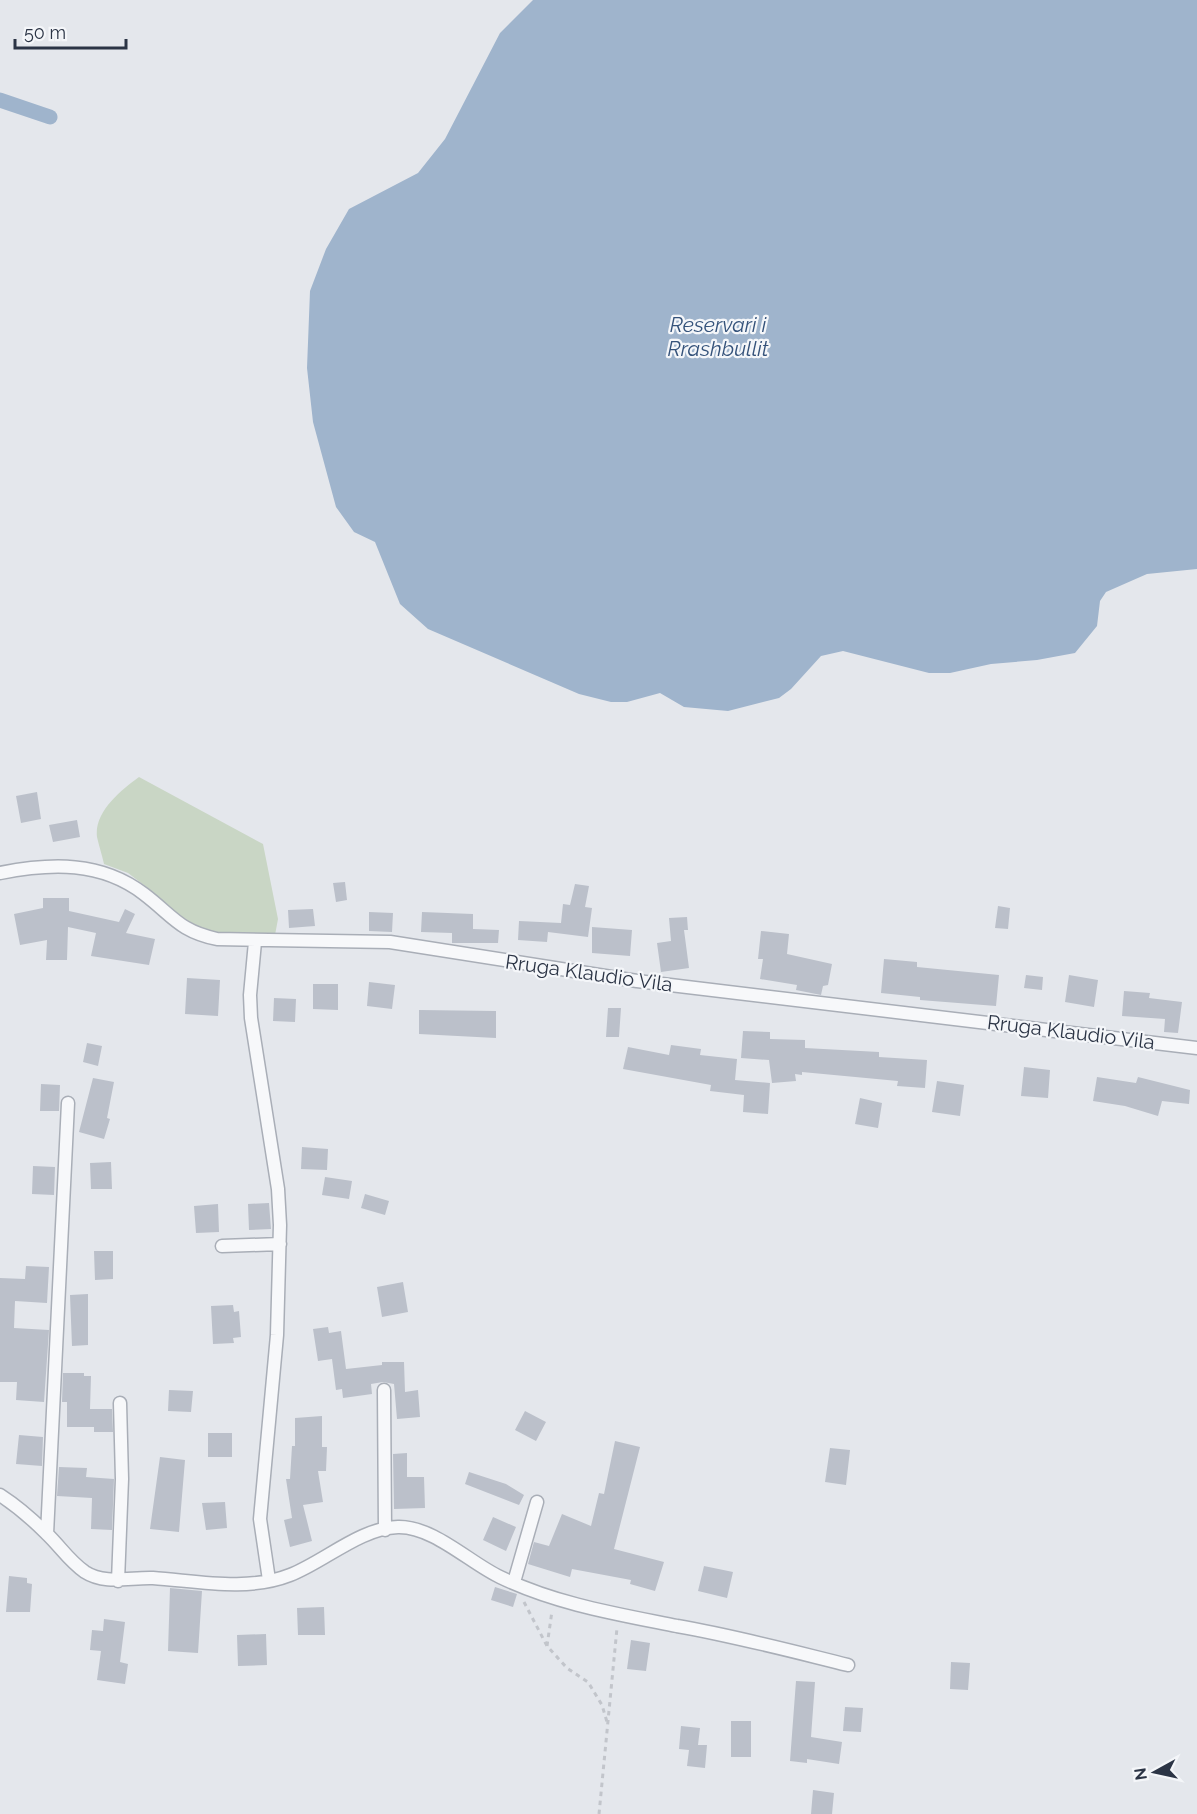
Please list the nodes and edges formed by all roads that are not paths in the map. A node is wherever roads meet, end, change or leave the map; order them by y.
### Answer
1 (0, 873) edge
2 (255, 942) junction
3 (1197, 1048) edge
4 (68, 1103) dead end
5 (280, 1244) junction
6 (222, 1246) dead end
7 (384, 1390) dead end
8 (120, 1403) dead end
9 (0, 1495) edge
10 (537, 1502) dead end
11 (385, 1530) junction
12 (47, 1534) junction
13 (269, 1580) junction
14 (118, 1581) junction
15 (516, 1583) junction
16 (848, 1665) dead end

1 - 2 street, Rruga Klaudio Vila
2 - 3 street, Rruga Klaudio Vila
2 - 5 street
4 - 12 street
5 - 6 street
5 - 13 street
7 - 11 street
8 - 14 street
9 - 12 street
10 - 15 street
11 - 13 street
11 - 15 street
12 - 14 street
13 - 14 street
15 - 16 street

